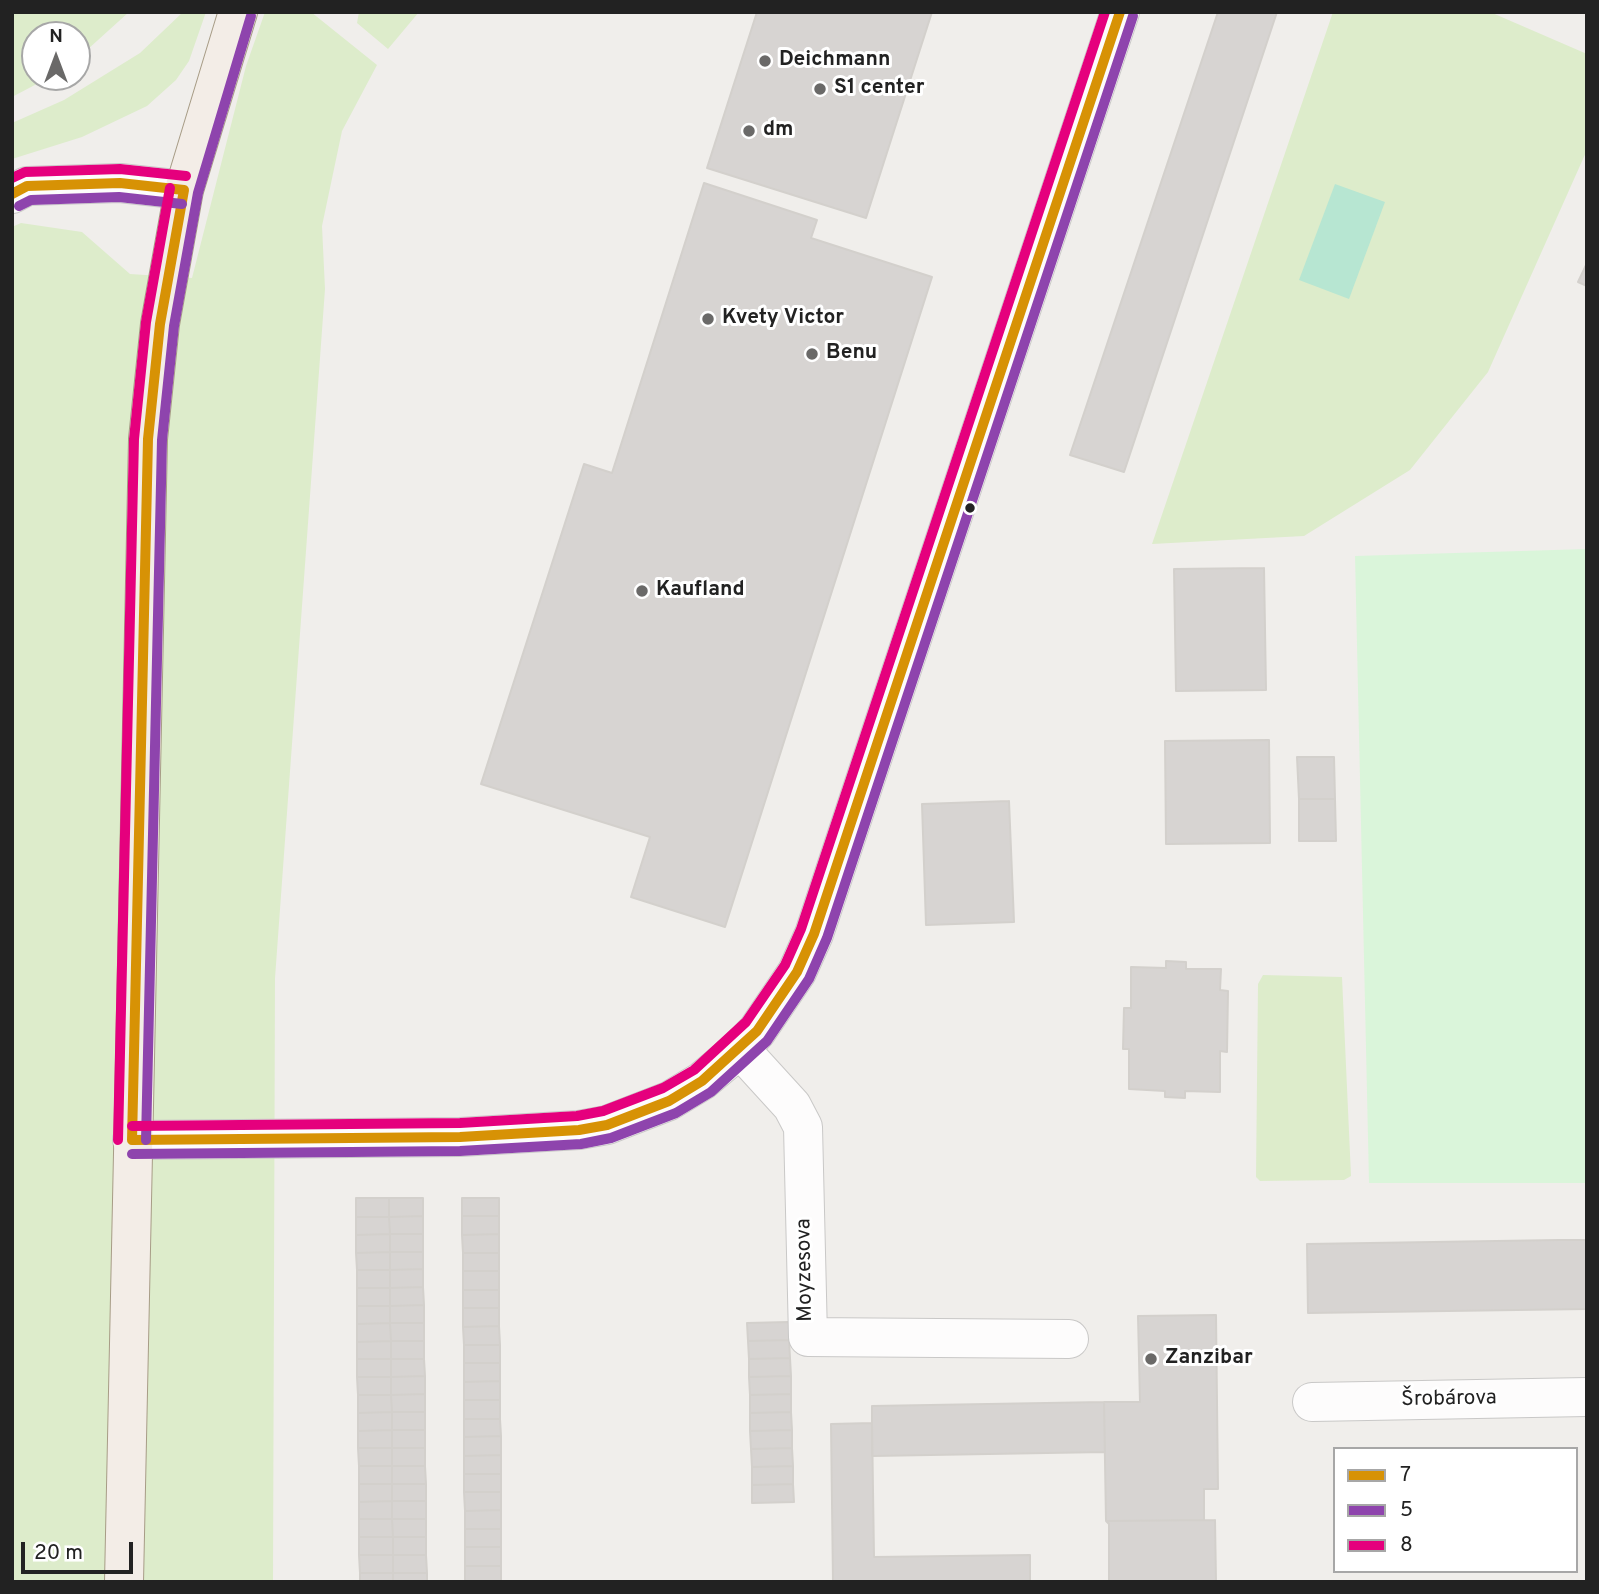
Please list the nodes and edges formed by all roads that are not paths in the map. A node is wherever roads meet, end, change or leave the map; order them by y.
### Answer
1 (238, 12) edge
2 (1120, 12) edge
3 (184, 190) junction
4 (12, 194) edge
5 (740, 1049) junction
6 (132, 1140) junction
7 (1069, 1339) dead end
8 (1587, 1397) edge
9 (1312, 1402) dead end
10 (124, 1582) edge

1 - 3 main road
2 - 5 street
3 - 4 street
3 - 6 main road
5 - 6 street
5 - 7 street, Moyzesova
6 - 10 main road
8 - 9 street, Šrobárova

